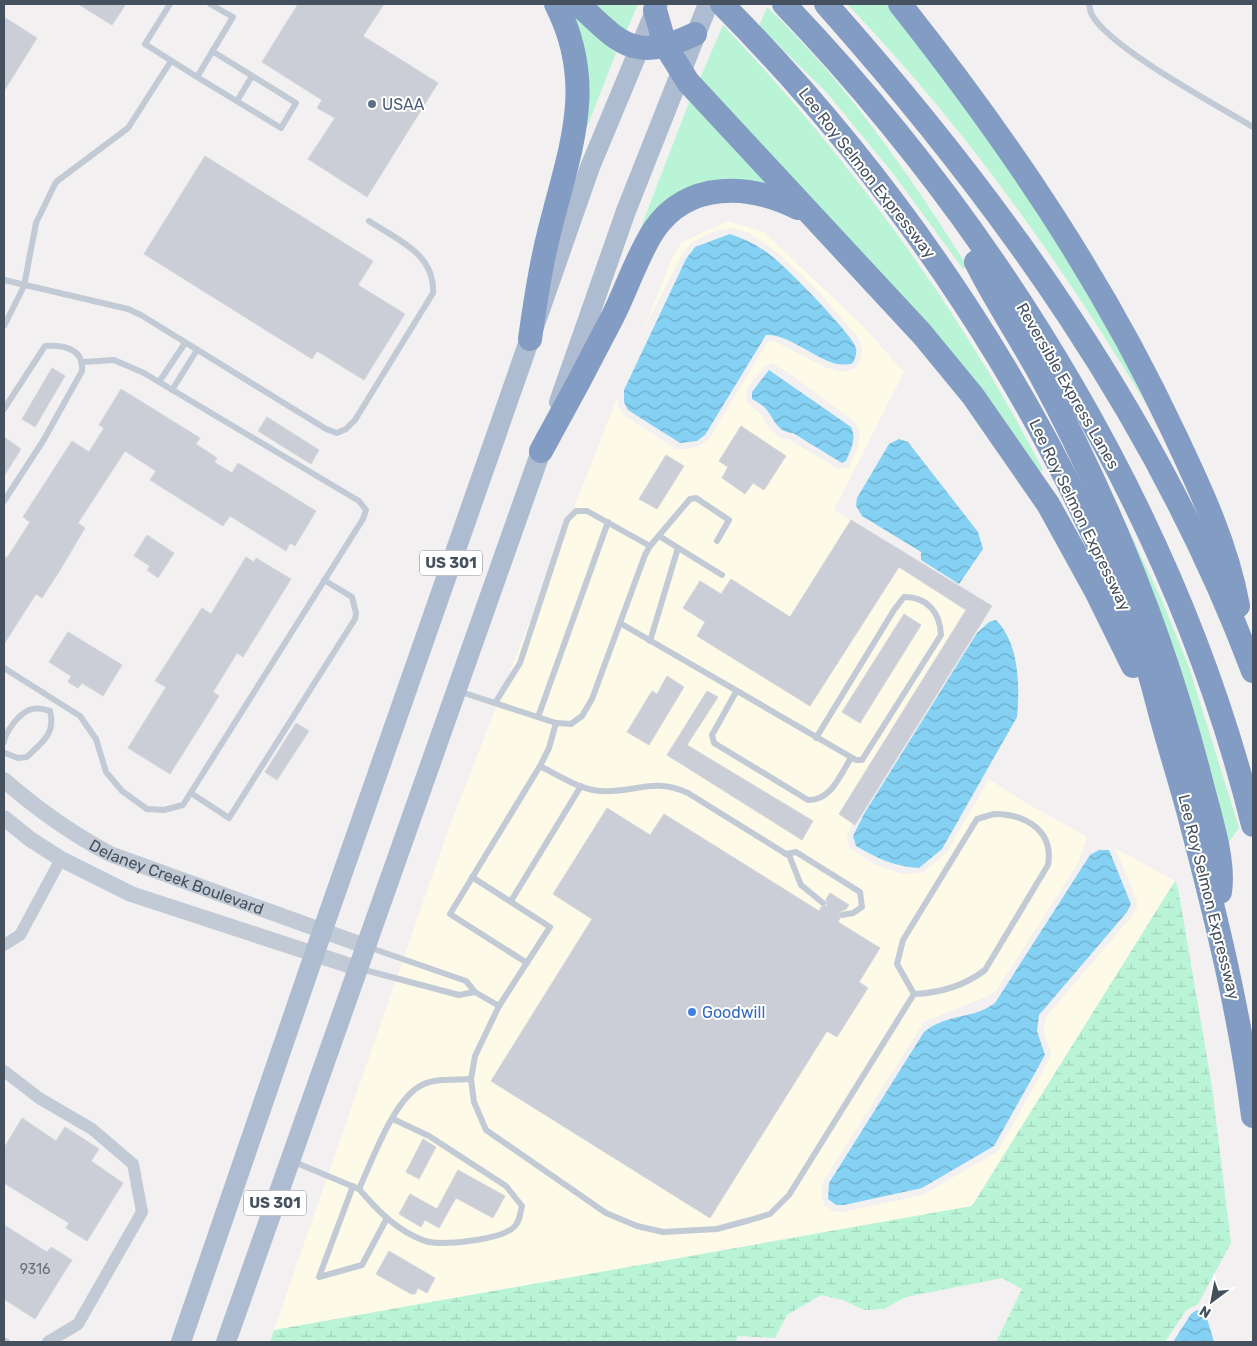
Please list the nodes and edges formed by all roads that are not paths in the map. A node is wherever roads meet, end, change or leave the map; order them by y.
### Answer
1 (170, 4) edge
2 (210, 4) edge
3 (556, 4) edge
4 (578, 4) edge
5 (708, 4) edge
6 (722, 4) edge
7 (784, 4) edge
8 (826, 4) edge
9 (900, 4) edge
10 (1089, 4) edge
11 (656, 7) edge
12 (695, 34) junction
13 (665, 45) junction
14 (639, 47) junction
15 (212, 51) junction
16 (171, 61) junction
17 (680, 71) junction
18 (196, 76) junction
19 (252, 76) junction
20 (237, 101) junction
21 (1253, 127) edge
22 (953, 207) junction
23 (807, 212) junction
24 (369, 221) dead end
25 (4, 280) edge
26 (24, 286) junction
27 (4, 326) edge
28 (530, 339) junction
29 (186, 343) junction
30 (198, 350) junction
31 (83, 362) junction
32 (159, 382) junction
33 (172, 390) junction
34 (4, 409) edge
35 (542, 451) junction
36 (4, 501) edge
37 (608, 522) junction
38 (659, 536) junction
39 (717, 541) dead end
40 (650, 546) junction
41 (678, 548) junction
42 (722, 575) dead end
43 (324, 580) junction
44 (620, 623) junction
45 (650, 641) junction
46 (1242, 642) junction
47 (1201, 653) junction
48 (4, 668) edge
49 (1253, 672) edge
50 (457, 691) junction
51 (736, 692) junction
52 (59, 701) junction
53 (495, 703) junction
54 (50, 711) junction
55 (538, 717) junction
56 (1162, 720) junction
57 (556, 722) junction
58 (816, 738) junction
59 (4, 743) edge
60 (4, 754) edge
61 (852, 758) junction
62 (540, 766) junction
63 (1253, 770) edge
64 (4, 780) edge
65 (581, 786) junction
66 (191, 792) junction
67 (4, 818) edge
68 (1252, 818) edge
69 (786, 854) junction
70 (61, 859) junction
71 (1211, 865) junction
72 (472, 877) junction
73 (511, 901) junction
74 (823, 903) dead end
75 (842, 915) dead end
76 (322, 932) junction
77 (4, 946) edge
78 (365, 946) junction
79 (314, 955) junction
80 (527, 963) junction
81 (357, 968) junction
82 (475, 992) junction
83 (914, 994) junction
84 (498, 1006) junction
85 (4, 1071) edge
86 (471, 1079) junction
87 (1253, 1116) edge
88 (393, 1119) junction
89 (290, 1160) junction
90 (356, 1188) junction
91 (387, 1218) junction
92 (4, 1340) edge
93 (7, 1342) edge
94 (48, 1342) edge
95 (181, 1342) edge
96 (226, 1342) edge

1 - 16 lane
2 - 15 lane
3 - 28 highway
4 - 14 highway
5 - 12 main road, US 301
6 - 56 highway, Lee Roy Selmon Expressway
7 - 22 highway, Reversible Express Lanes
8 - 46 highway
9 - 46 highway
10 - 21 lane
11 - 13 highway
11 - 14 main road, US 301
12 - 13 highway
12 - 17 main road, US 301
13 - 14 highway
13 - 17 highway
14 - 28 main road, US 301
15 - 18 lane
15 - 19 lane
16 - 18 lane
16 - 26 lane
17 - 23 highway
17 - 35 main road, US 301
18 - 20 lane
19 - 20 lane
19 - 20 lane
22 - 47 highway, Reversible Express Lanes
22 - 71 highway
23 - 35 highway
23 - 56 highway
24 - 30 lane
25 - 26 lane
26 - 27 lane
26 - 29 lane
28 - 76 main road, US 301
29 - 30 lane
29 - 32 lane
30 - 33 lane
31 - 32 lane
31 - 34 lane
31 - 36 lane
32 - 33 lane
33 - 43 lane
35 - 50 main road, US 301
37 - 40 lane
37 - 53 lane
37 - 55 lane
38 - 39 lane
38 - 40 lane
38 - 41 lane
40 - 44 lane
41 - 42 lane
41 - 45 lane
43 - 66 lane
43 - 66 lane
44 - 45 lane
44 - 57 lane
45 - 51 lane
46 - 49 highway
47 - 63 highway
47 - 68 highway, Reversible Express Lanes
48 - 52 lane
50 - 53 lane
50 - 78 main road, US 301
51 - 58 lane
51 - 61 lane
52 - 54 lane
52 - 66 lane
53 - 55 lane
54 - 59 lane
54 - 60 lane
55 - 57 lane
56 - 71 highway, Lee Roy Selmon Expressway
57 - 62 lane
58 - 61 lane
58 - 61 lane
59 - 60 lane
62 - 65 lane
62 - 72 lane
64 - 76 street, Delaney Creek Boulevard
65 - 69 lane
65 - 73 lane
67 - 70 street, Delaney Creek Boulevard
69 - 74 lane
69 - 75 lane
70 - 77 street
70 - 79 street, Delaney Creek Boulevard
71 - 87 highway, Lee Roy Selmon Expressway
72 - 73 lane
72 - 80 lane
73 - 80 lane
76 - 78 street, Delaney Creek Boulevard
76 - 79 main road, US 301
78 - 81 main road, US 301
78 - 82 lane
79 - 81 street, Delaney Creek Boulevard
79 - 95 main road, US 301
80 - 84 lane
81 - 82 lane
81 - 89 main road, US 301
82 - 84 lane
83 - 83 lane
83 - 86 lane
84 - 86 lane
85 - 94 street
86 - 88 lane
88 - 90 lane
88 - 91 lane
89 - 90 lane
89 - 96 main road, US 301
90 - 91 lane
90 - 91 lane
92 - 93 lane

